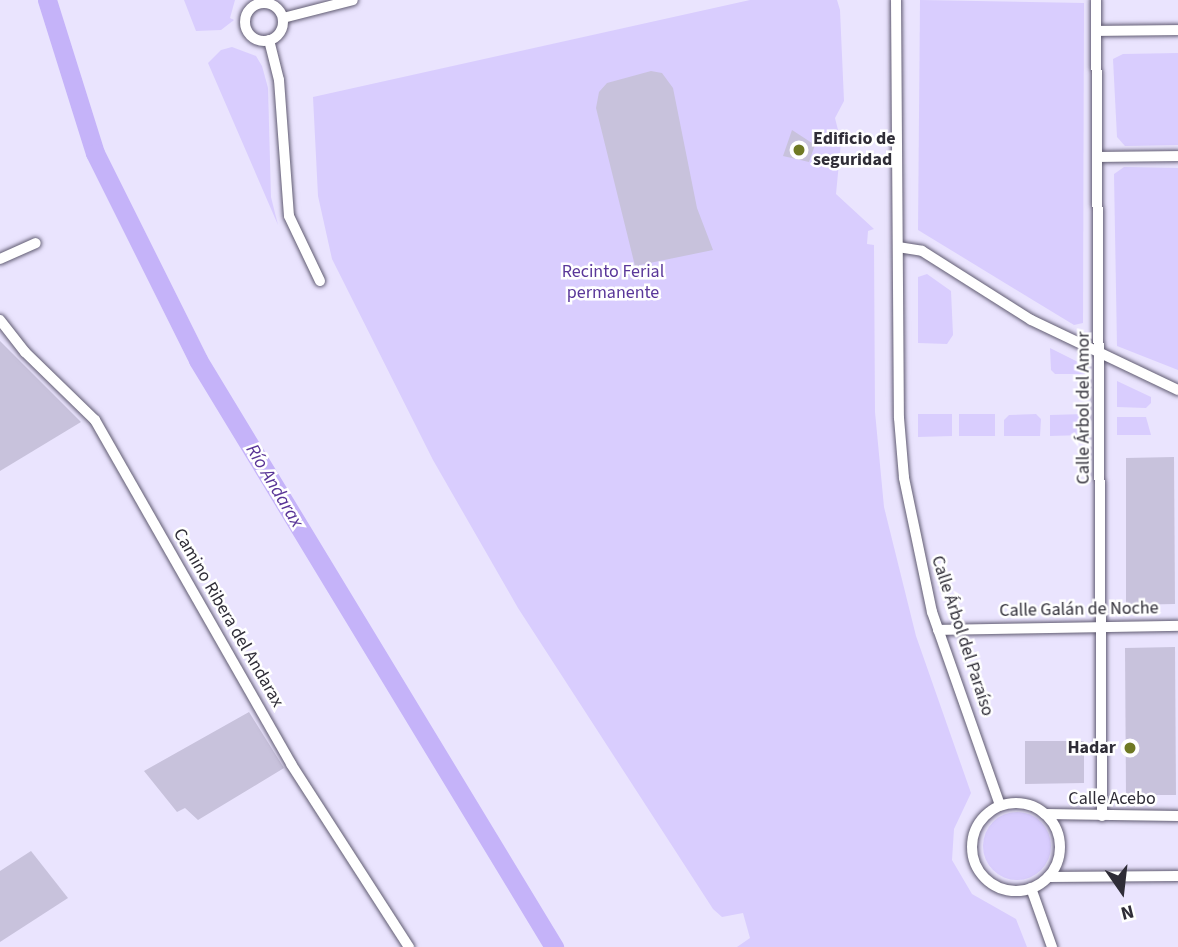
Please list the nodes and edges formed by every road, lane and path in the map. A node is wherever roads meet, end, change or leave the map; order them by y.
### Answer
1 (353, 0) edge
2 (896, 0) edge
3 (1096, 0) edge
4 (253, 3) edge
5 (283, 18) junction
6 (1178, 30) edge
7 (1096, 31) junction
8 (270, 40) junction
9 (1100, 156) junction
10 (1178, 156) edge
11 (36, 243) dead end
12 (898, 247) junction
13 (0, 259) edge
14 (320, 281) dead end
15 (0, 320) edge
16 (1101, 355) junction
17 (1178, 390) edge
18 (1103, 626) junction
19 (1178, 626) edge
20 (938, 629) junction
21 (1000, 805) junction
22 (1045, 814) junction
23 (1102, 816) junction
24 (1178, 816) edge
25 (1178, 876) edge
26 (1048, 877) junction
27 (1031, 888) junction
28 (409, 947) edge
29 (1052, 947) edge

1 - 5 street
2 - 12 street, Calle Árbol del Paraíso
3 - 7 street, Calle Árbol del Amor
4 - 5 street
4 - 8 street
5 - 8 street
6 - 7 street
7 - 9 street, Calle Árbol del Amor
8 - 14 street
9 - 10 street
9 - 16 street, Calle Árbol del Amor
11 - 13 street
12 - 16 street
12 - 20 street, Calle Árbol del Paraíso
15 - 28 street, Camino Ribera del Andarax
16 - 17 street
16 - 18 street, Calle Árbol del Amor
18 - 19 street, Calle Galán de Noche
18 - 20 street, Calle Galán de Noche
18 - 23 street, Calle Árbol del Amor
20 - 21 street, Calle Árbol del Paraíso
21 - 22 street
21 - 27 street
22 - 23 street, Calle Acebo
22 - 26 street
23 - 24 street, Calle Acebo
25 - 26 street
26 - 27 street
27 - 29 street

